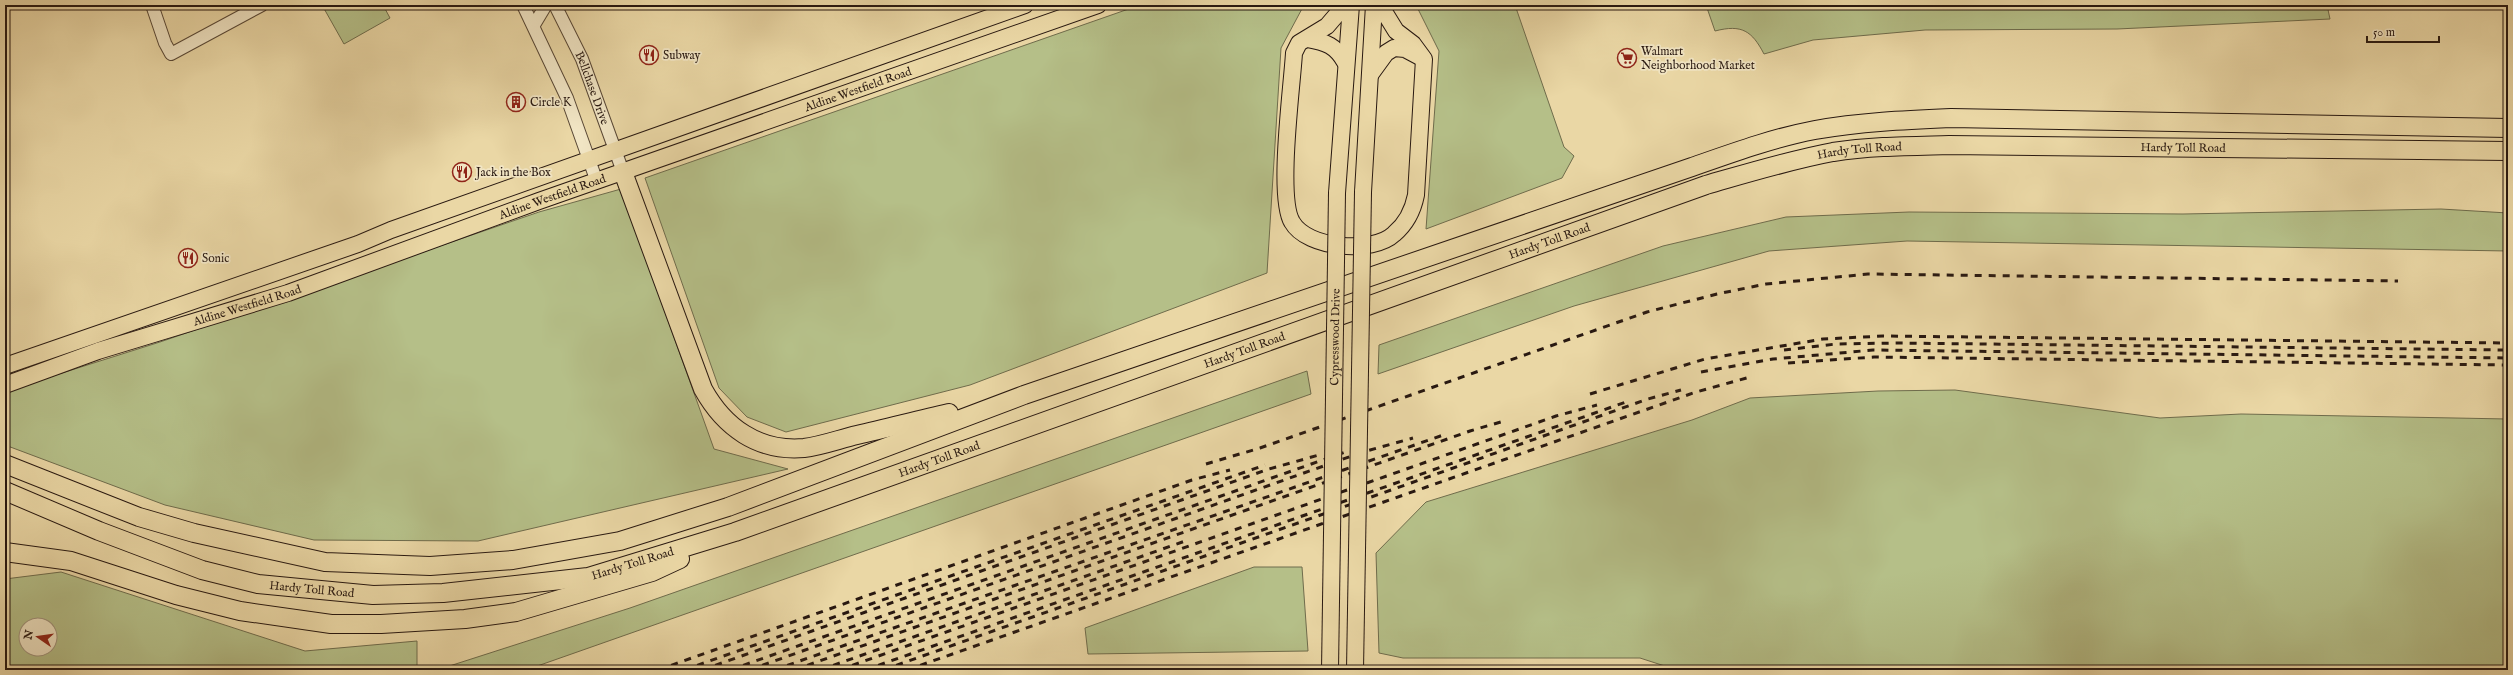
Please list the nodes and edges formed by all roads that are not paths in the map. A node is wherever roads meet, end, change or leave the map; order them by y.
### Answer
1 (152, 5) edge
2 (262, 5) edge
3 (523, 5) edge
4 (546, 5) edge
5 (556, 5) edge
6 (1025, 5) edge
7 (1098, 5) edge
8 (1345, 5) edge
9 (1351, 5) edge
10 (1374, 5) edge
11 (1380, 5) edge
12 (534, 25) junction
13 (959, 28) junction
14 (1308, 39) junction
15 (967, 52) junction
16 (1424, 59) junction
17 (1345, 62) junction
18 (1370, 75) junction
19 (810, 80) junction
20 (818, 104) junction
21 (2508, 128) edge
22 (616, 151) junction
23 (2508, 151) edge
24 (589, 160) junction
25 (623, 172) junction
26 (597, 182) junction
27 (358, 244) junction
28 (366, 264) junction
29 (204, 298) junction
30 (211, 316) junction
31 (88, 336) junction
32 (93, 354) junction
33 (5, 366) edge
34 (5, 385) edge
35 (1024, 395) junction
36 (5, 464) edge
37 (5, 491) edge
38 (735, 532) junction
39 (5, 552) edge
40 (1330, 670) edge
41 (1355, 670) edge

1 - 2 street
3 - 12 street
4 - 12 street
5 - 22 street, Bellchase Drive
6 - 13 main road, Aldine Westfield Road
7 - 15 main road, Aldine Westfield Road
8 - 14 main road
9 - 17 main road, Cypresswood Drive
10 - 18 main road, Cypresswood Drive
11 - 16 main road
12 - 24 street
13 - 15 main road
13 - 19 main road, Aldine Westfield Road
14 - 16 main road
14 - 17 main road
15 - 20 main road, Aldine Westfield Road
16 - 18 main road
17 - 40 main road, Cypresswood Drive, bridge
18 - 41 main road, Cypresswood Drive, bridge
19 - 20 main road
19 - 22 main road, Aldine Westfield Road
20 - 25 main road, Aldine Westfield Road
21 - 35 highway, Hardy Toll Road
22 - 24 main road, Aldine Westfield Road
22 - 25 street, Bellchase Drive
23 - 38 highway, Hardy Toll Road
24 - 26 street
24 - 27 main road, Aldine Westfield Road
25 - 26 main road, Aldine Westfield Road
25 - 35 highway
26 - 28 main road, Aldine Westfield Road
27 - 28 main road
27 - 29 main road, Aldine Westfield Road
28 - 30 main road, Aldine Westfield Road
29 - 30 main road
29 - 31 main road, Aldine Westfield Road
30 - 32 main road, Aldine Westfield Road
31 - 32 main road
31 - 33 main road, Aldine Westfield Road
32 - 34 main road, Aldine Westfield Road
35 - 36 highway, Hardy Toll Road
37 - 38 highway, Hardy Toll Road
38 - 39 highway

